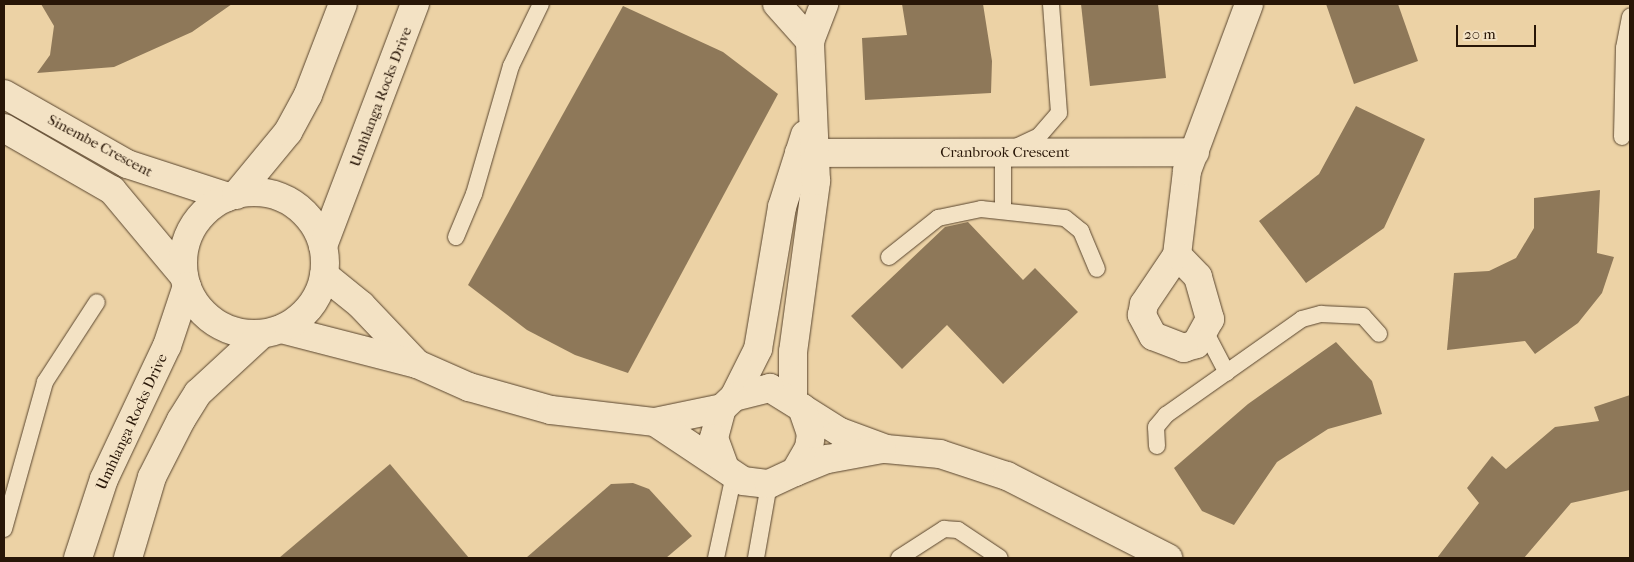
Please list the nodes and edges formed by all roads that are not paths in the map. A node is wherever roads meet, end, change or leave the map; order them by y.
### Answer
1 (343, 4) edge
2 (415, 4) edge
3 (541, 4) edge
4 (777, 4) edge
5 (824, 4) edge
6 (1051, 4) edge
7 (1241, 9) edge
8 (1630, 17) edge
9 (810, 41) junction
10 (4, 94) edge
11 (4, 128) edge
12 (1622, 137) dead end
13 (1195, 152) junction
14 (807, 153) junction
15 (1003, 153) junction
16 (232, 196) junction
17 (1003, 211) junction
18 (456, 237) dead end
19 (323, 246) junction
20 (1177, 255) junction
21 (890, 257) dead end
22 (1097, 269) dead end
23 (324, 275) junction
24 (185, 281) junction
25 (97, 302) dead end
26 (272, 331) junction
27 (1205, 331) junction
28 (1379, 334) dead end
29 (417, 364) junction
30 (1227, 373) junction
31 (728, 403) junction
32 (798, 403) junction
33 (655, 422) junction
34 (1157, 446) dead end
35 (886, 449) junction
36 (730, 472) junction
37 (794, 472) junction
38 (769, 484) junction
39 (4, 529) edge
40 (78, 558) edge
41 (128, 558) edge
42 (716, 558) edge
43 (756, 558) edge
44 (900, 558) edge
45 (1000, 558) edge
46 (1168, 558) edge

1 - 16 street
2 - 19 street, Umhlanga Rocks Drive
3 - 18 lane
4 - 9 street
5 - 9 street
6 - 15 lane
7 - 13 street
8 - 12 lane
9 - 14 street
10 - 16 street, Sinembe Crescent
11 - 24 street, Sinembe Crescent
13 - 15 street, Cranbrook Crescent
13 - 20 street
14 - 15 street, Cranbrook Crescent
14 - 31 street
14 - 32 street
15 - 17 lane
16 - 19 street
16 - 24 street
17 - 21 lane
17 - 22 lane
19 - 23 street
20 - 27 street
20 - 27 street
23 - 26 street
23 - 29 street
24 - 26 street
24 - 40 street, Umhlanga Rocks Drive
25 - 39 lane
26 - 29 street
26 - 41 street
27 - 30 lane
28 - 30 lane
29 - 33 street
30 - 34 lane
31 - 32 street
31 - 33 street
31 - 36 street
32 - 35 street
32 - 37 street
33 - 36 street
35 - 37 street
35 - 46 street
36 - 38 street
36 - 42 lane
37 - 38 street
38 - 43 lane
44 - 45 lane

